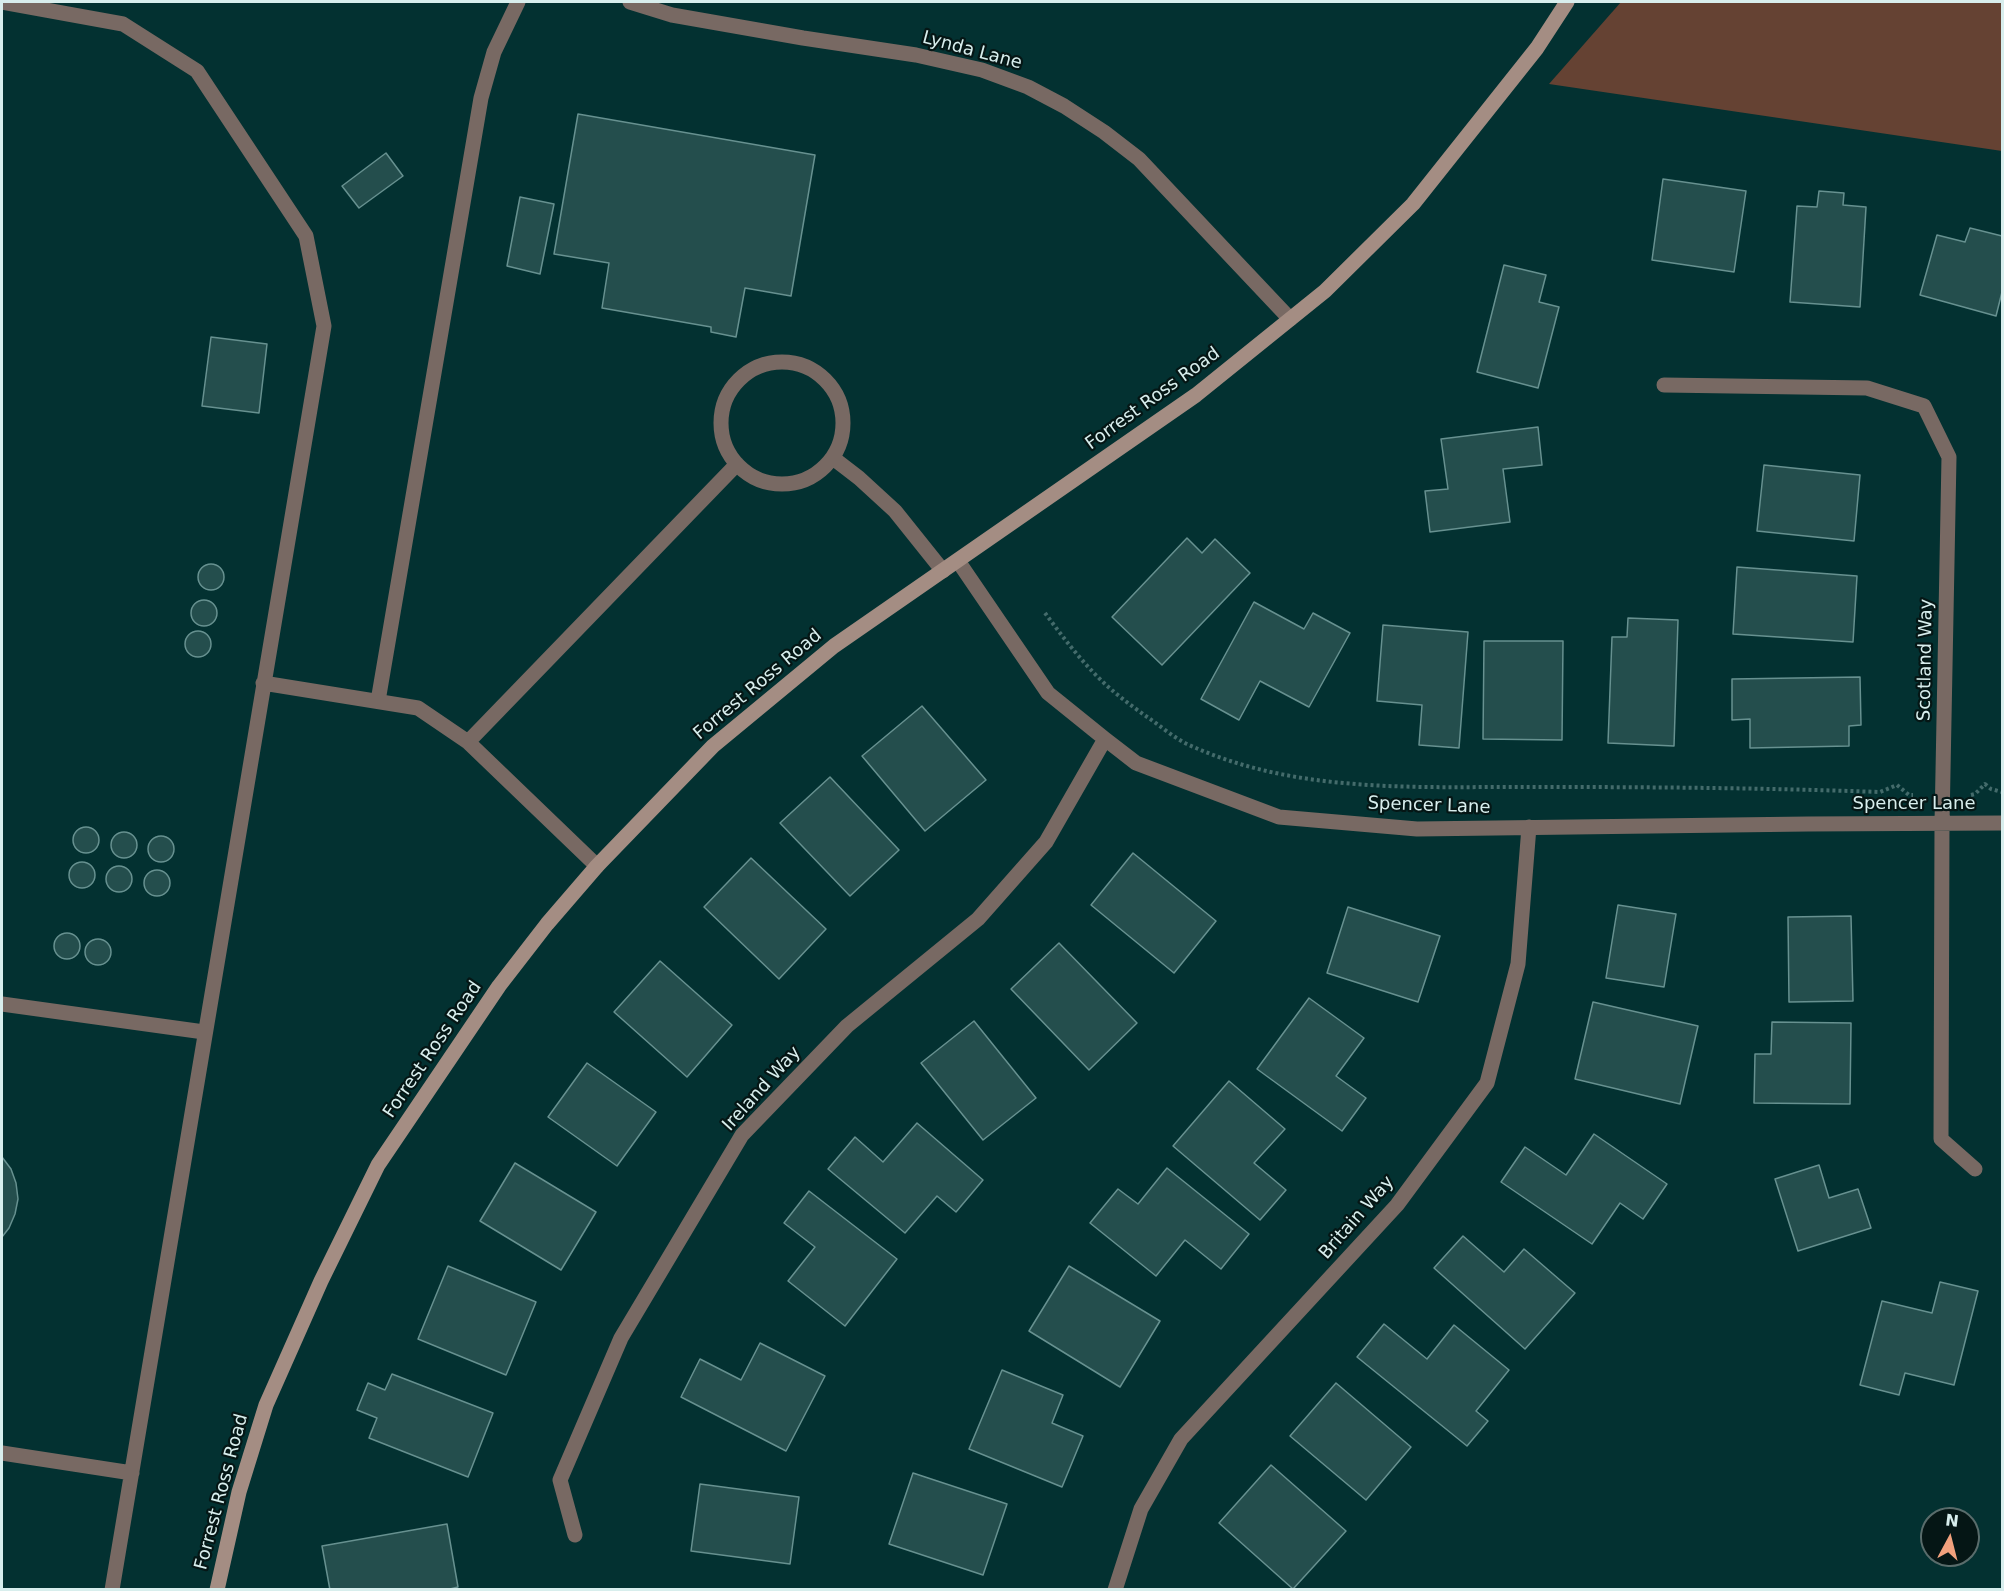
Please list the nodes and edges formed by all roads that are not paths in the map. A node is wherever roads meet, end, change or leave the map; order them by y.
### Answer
1 (2, 2) edge
2 (518, 2) edge
3 (630, 2) edge
4 (1567, 2) edge
5 (1290, 319) junction
6 (1664, 385) dead end
7 (832, 458) junction
8 (736, 464) junction
9 (958, 561) junction
10 (943, 571) junction
11 (263, 683) junction
12 (378, 701) junction
13 (1105, 739) junction
14 (468, 742) junction
15 (2002, 823) edge
16 (1942, 824) junction
17 (1529, 827) junction
18 (597, 866) junction
19 (2, 1004) edge
20 (204, 1032) junction
21 (1975, 1169) dead end
22 (2, 1453) edge
23 (132, 1473) junction
24 (575, 1535) dead end
25 (112, 1590) edge
26 (217, 1590) edge
27 (1115, 1590) edge

1 - 11 street
2 - 12 street
3 - 5 street, Lynda Lane
4 - 5 street, Forrest Ross Road
5 - 9 street, Forrest Ross Road
6 - 16 street, Scotland Way
7 - 8 street
7 - 8 street
7 - 10 street
8 - 14 street
9 - 10 street, Forrest Ross Road
9 - 13 street, Spencer Lane
10 - 18 street, Forrest Ross Road
11 - 12 street
11 - 20 street
12 - 14 street
13 - 17 street, Spencer Lane
13 - 24 street, Ireland Way
14 - 18 street
15 - 16 street, Spencer Lane
16 - 17 street, Spencer Lane
16 - 21 street, Scotland Way
17 - 27 street, Britain Way
18 - 26 street, Forrest Ross Road
19 - 20 street
20 - 23 street
22 - 23 street
23 - 25 street

